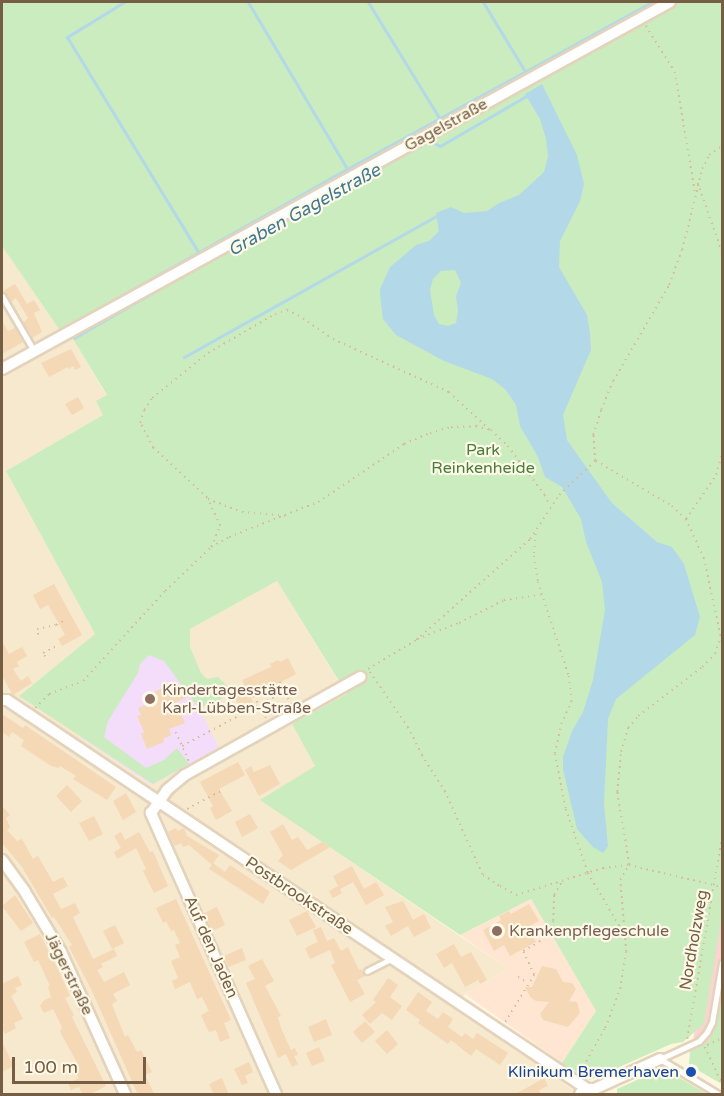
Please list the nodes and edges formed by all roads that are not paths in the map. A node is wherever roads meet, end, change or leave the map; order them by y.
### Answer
1 (670, 2) edge
2 (2, 296) edge
3 (34, 351) junction
4 (2, 369) edge
5 (360, 677) dead end
6 (2, 700) edge
7 (159, 801) junction
8 (2, 860) edge
9 (392, 958) junction
10 (722, 965) edge
11 (368, 971) dead end
12 (660, 1059) junction
13 (586, 1090) edge
14 (125, 1095) edge
15 (276, 1095) edge
16 (718, 1095) edge

1 - 3 street, Gagelstraße
2 - 3 lane
3 - 4 street, Gagelstraße
5 - 7 street
6 - 7 street, Postbrookstraße
7 - 9 street, Postbrookstraße
7 - 15 street, Auf den Jaden
8 - 14 street, Jägerstraße
9 - 11 lane
9 - 13 street, Postbrookstraße
10 - 12 lane
12 - 13 street
12 - 16 lane

